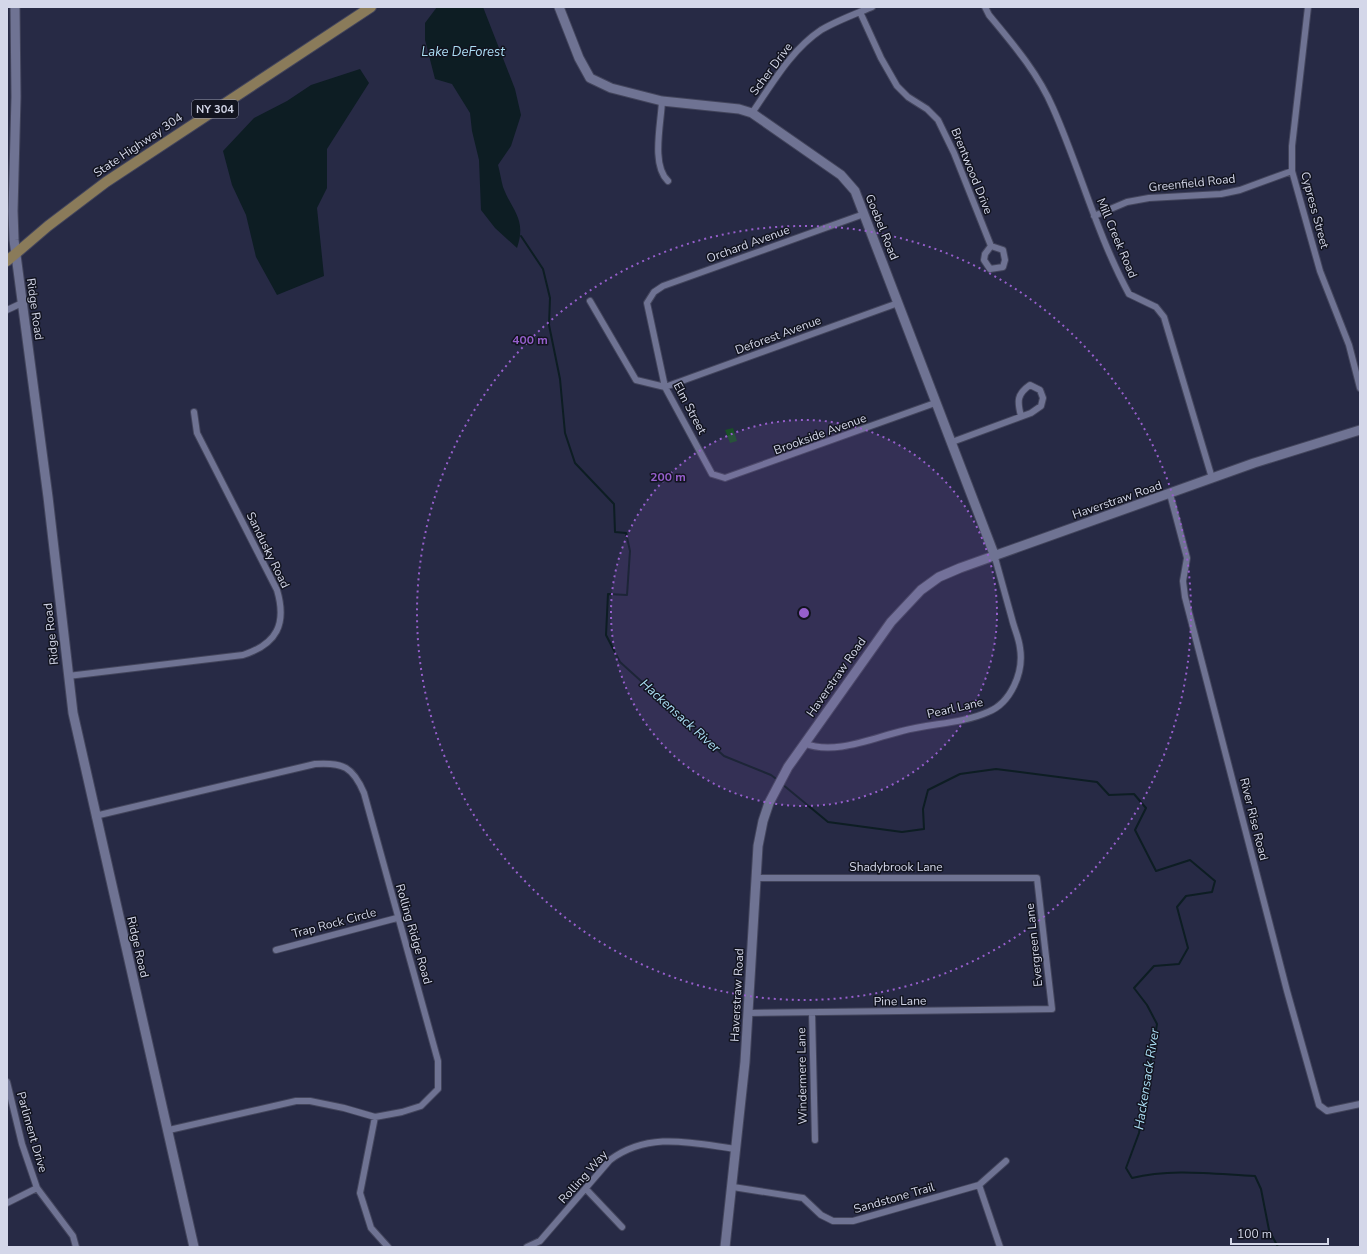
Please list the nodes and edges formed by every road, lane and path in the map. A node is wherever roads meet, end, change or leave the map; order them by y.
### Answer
1 (15, 7) edge
2 (371, 7) edge
3 (560, 7) edge
4 (872, 7) edge
5 (985, 7) edge
6 (1308, 7) edge
7 (860, 12) junction
8 (662, 101) junction
9 (752, 113) junction
10 (1292, 171) junction
11 (668, 181) dead end
12 (864, 214) junction
13 (1094, 216) junction
14 (991, 246) dead end
15 (16, 253) junction
16 (7, 261) edge
17 (590, 301) dead end
18 (22, 303) junction
19 (898, 303) junction
20 (646, 304) joint
21 (7, 310) edge
22 (665, 386) junction
23 (1360, 388) edge
24 (935, 403) junction
25 (194, 412) dead end
26 (1021, 416) junction
27 (1360, 430) edge
28 (952, 442) junction
29 (712, 474) joint
30 (1212, 478) junction
31 (1170, 494) junction
32 (994, 554) junction
33 (68, 676) junction
34 (804, 743) junction
35 (95, 816) junction
36 (755, 878) junction
37 (1038, 878) joint
38 (397, 918) junction
39 (276, 950) dead end
40 (1052, 1009) joint
41 (748, 1013) junction
42 (812, 1013) junction
43 (7, 1082) edge
44 (1360, 1104) edge
45 (375, 1117) junction
46 (169, 1130) junction
47 (815, 1140) dead end
48 (736, 1149) junction
49 (1006, 1161) dead end
50 (979, 1185) junction
51 (733, 1187) junction
52 (37, 1188) junction
53 (586, 1189) junction
54 (7, 1203) edge
55 (622, 1227) dead end
56 (76, 1247) edge
57 (194, 1247) edge
58 (388, 1247) edge
59 (527, 1247) edge
60 (725, 1247) edge
61 (1000, 1247) edge

1 - 15 street, Ridge Road
2 - 15 main road, State Highway 304 / NY 304
3 - 8 street, Goebel Road
4 - 7 street, Scher Drive
5 - 13 street, Mill Creek Road
6 - 10 street, Cypress Street
7 - 9 street, Scher Drive
7 - 14 street, Brentwood Drive
8 - 9 street, Goebel Road
8 - 11 street
9 - 12 street, Goebel Road
10 - 13 street, Greenfield Road
10 - 23 street, Cypress Street
12 - 19 street, Goebel Road
12 - 20 street, Orchard Avenue
13 - 30 street, Mill Creek Road
15 - 16 main road, State Highway 304 / NY 304
15 - 18 street, Ridge Road
17 - 22 street
18 - 21 street
18 - 33 street, Ridge Road
19 - 22 street, Deforest Avenue
19 - 24 street, Goebel Road
20 - 22 street, Elm Street
22 - 29 street, Elm Street
24 - 28 street, Goebel Road
24 - 29 street, Brookside Avenue
25 - 33 street, Sandusky Road
26 - 26 street
26 - 28 street
27 - 30 street, Haverstraw Road
28 - 32 street, Goebel Road
30 - 31 street, Haverstraw Road
31 - 32 street, Haverstraw Road
31 - 44 street, River Rise Road
32 - 34 street, Haverstraw Road
32 - 34 street, Pearl Lane
33 - 35 street, Ridge Road
34 - 36 street, Haverstraw Road
35 - 38 street, Rolling Ridge Road
35 - 46 street, Ridge Road
36 - 37 street, Shadybrook Lane
36 - 41 street, Haverstraw Road
37 - 40 street, Evergreen Lane
38 - 39 street, Trap Rock Circle
38 - 45 street, Rolling Ridge Road
40 - 42 street, Pine Lane
41 - 42 street, Pine Lane
41 - 48 street, Haverstraw Road
42 - 47 street, Windermere Lane
43 - 52 street, Parliment Drive
45 - 46 street, Rolling Ridge Road
45 - 58 street
46 - 57 street, Ridge Road
48 - 51 street, Haverstraw Road
48 - 53 street, Rolling Way
49 - 50 street
50 - 51 street, Sandstone Trail
50 - 61 street
51 - 60 street, Haverstraw Road
52 - 54 street
52 - 56 street, Parliment Drive
53 - 55 street
53 - 59 street, Rolling Way

